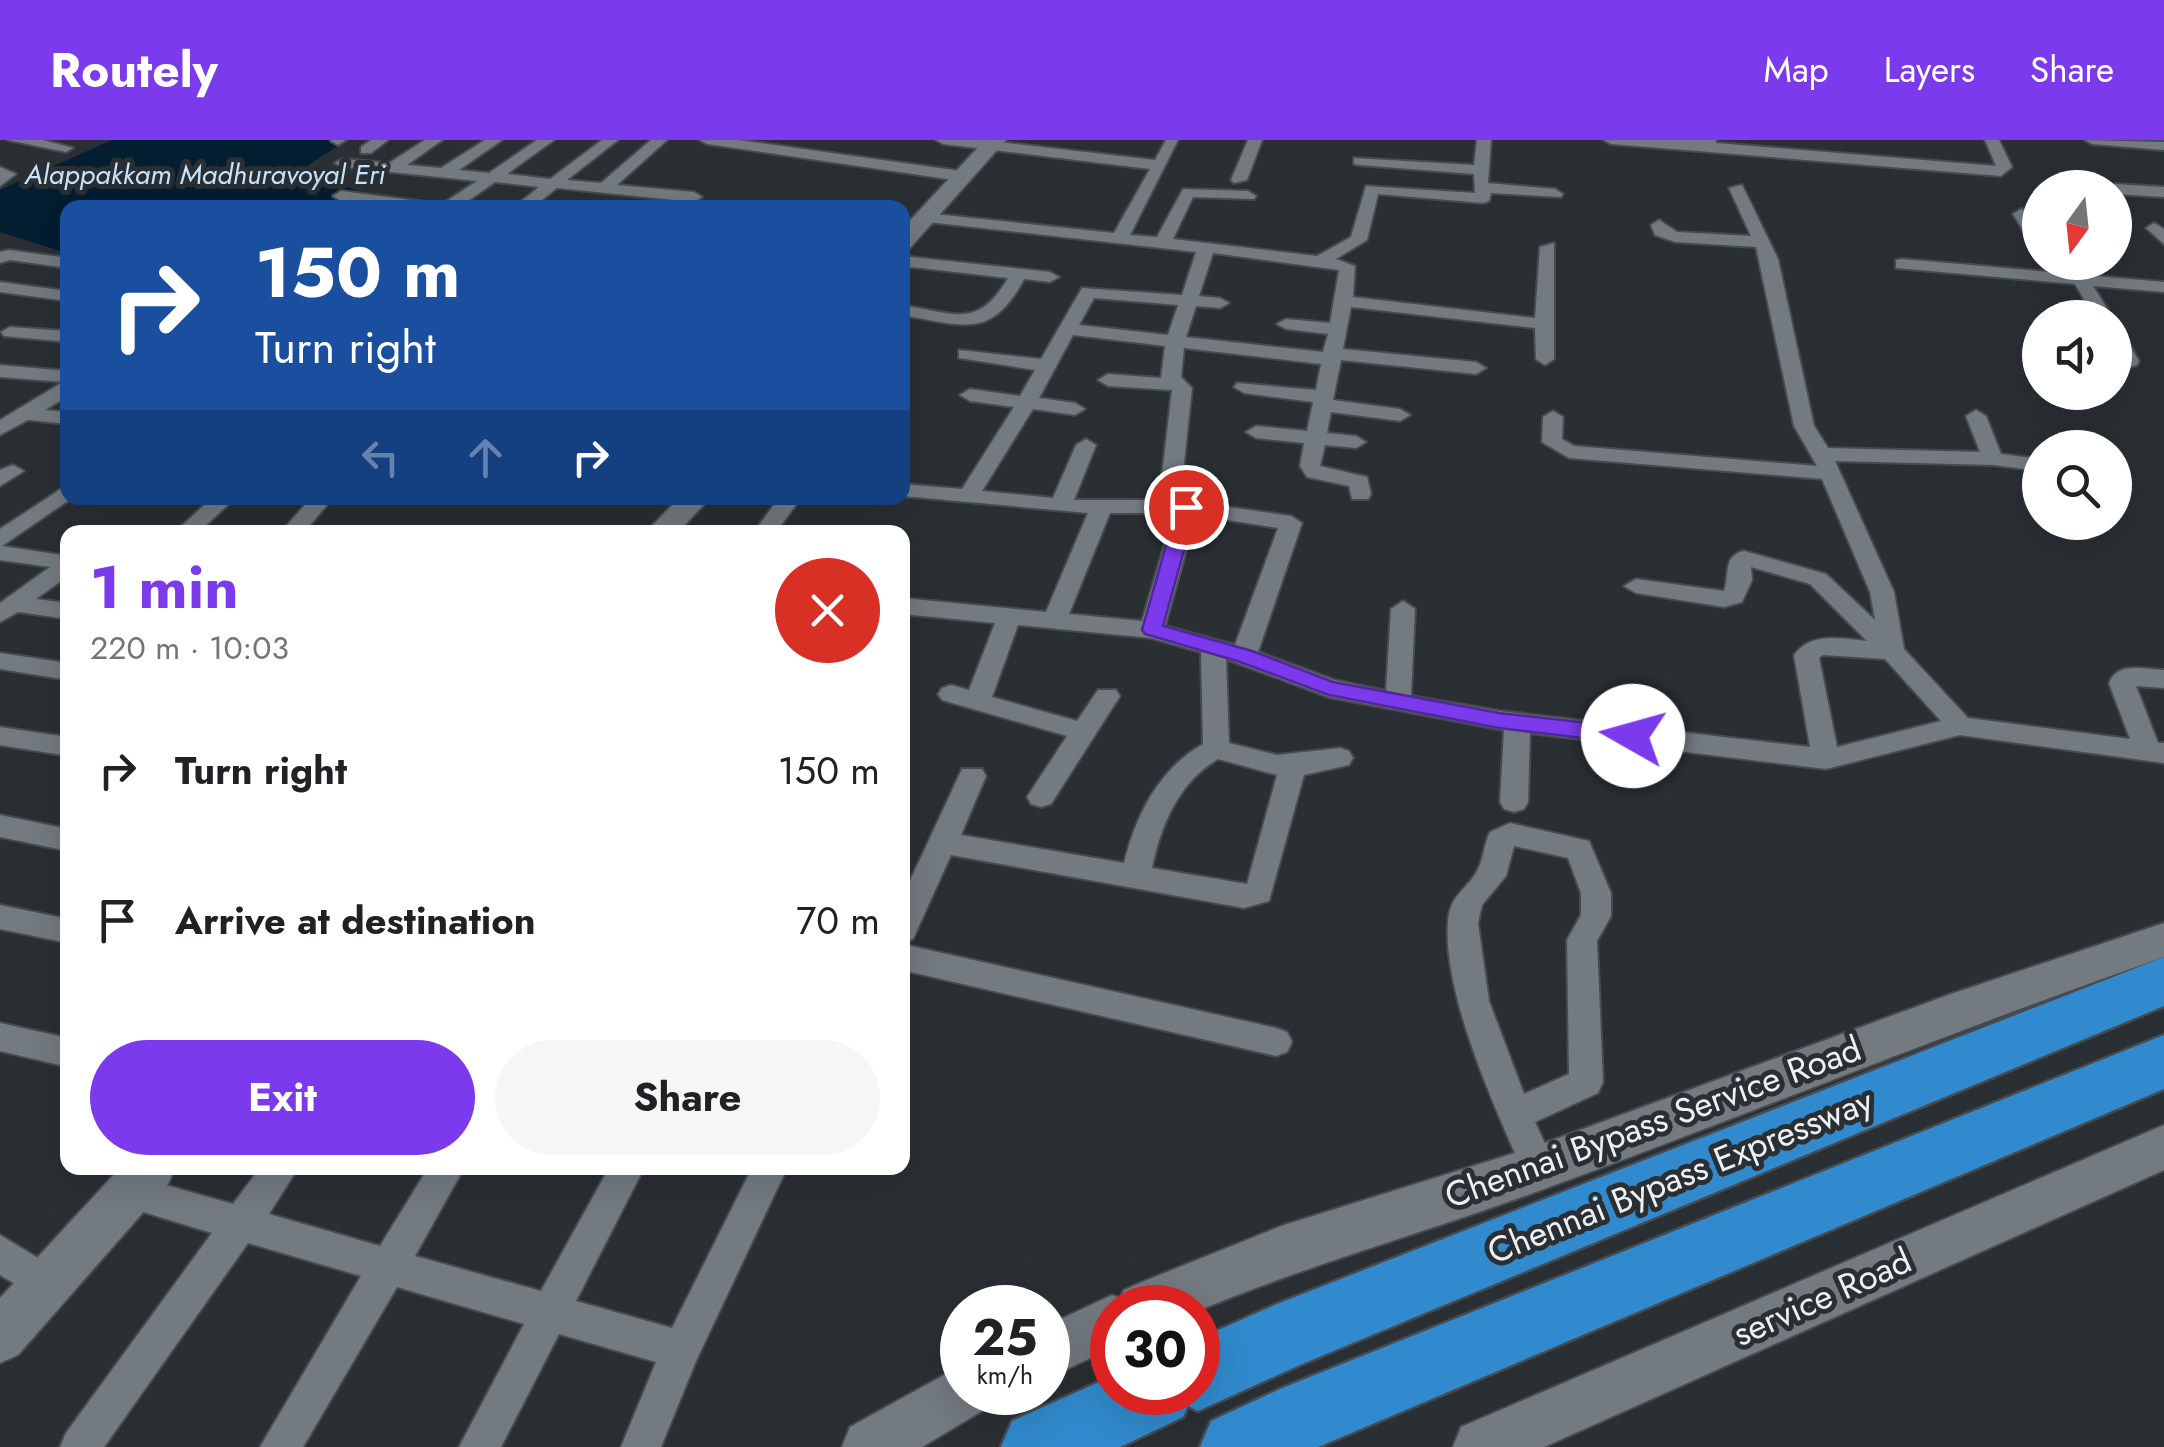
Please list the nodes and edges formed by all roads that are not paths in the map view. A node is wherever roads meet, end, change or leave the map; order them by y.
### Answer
1 (16, 140) edge
2 (381, 140) edge
3 (436, 140) edge
4 (495, 140) edge
5 (547, 140) edge
6 (612, 140) edge
7 (660, 140) edge
8 (707, 140) edge
9 (942, 140) edge
10 (1255, 140) edge
11 (1484, 140) edge
12 (1612, 140) edge
13 (1622, 140) edge
14 (1992, 140) edge
15 (2092, 140) edge
16 (1172, 142) dead end
17 (994, 143) edge
18 (2132, 143) junction
19 (1709, 144) edge
20 (2164, 146) edge
21 (66, 148) dead end
22 (366, 150) dead end
23 (1360, 161) dead end
24 (342, 163) dead end
25 (1158, 165) junction
26 (392, 168) junction
27 (1480, 170) junction
28 (0, 172) edge
29 (444, 173) junction
30 (961, 176) junction
31 (490, 177) junction
32 (1240, 180) dead end
33 (2164, 180) edge
34 (0, 181) edge
35 (555, 182) junction
36 (608, 186) junction
37 (1483, 188) junction
38 (1737, 188) dead end
39 (2132, 189) edge
40 (2164, 192) edge
41 (1555, 194) dead end
42 (341, 196) dead end
43 (1248, 196) dead end
44 (694, 197) dead end
45 (375, 200) edge
46 (455, 200) edge
47 (532, 200) edge
48 (925, 218) junction
49 (1660, 225) dead end
50 (910, 234) edge
51 (1118, 239) junction
52 (1763, 242) junction
53 (0, 244) edge
54 (1163, 244) junction
55 (19, 247) dead end
56 (1548, 247) dead end
57 (1206, 248) junction
58 (0, 258) edge
59 (1322, 260) junction
60 (60, 261) edge
61 (910, 262) edge
62 (1902, 264) dead end
63 (2022, 271) edge
64 (1018, 273) junction
65 (1050, 276) dead end
66 (2070, 280) edge
67 (2111, 280) edge
68 (0, 287) edge
69 (2164, 287) edge
70 (60, 295) edge
71 (1189, 299) junction
72 (2088, 300) edge
73 (1344, 301) junction
74 (1220, 303) dead end
75 (910, 311) edge
76 (1286, 324) dead end
77 (1544, 324) junction
78 (1337, 329) junction
79 (1067, 330) junction
80 (10, 332) dead end
81 (60, 336) edge
82 (1175, 342) junction
83 (966, 354) dead end
84 (1332, 356) junction
85 (1545, 359) dead end
86 (1047, 366) junction
87 (1476, 368) dead end
88 (2, 372) edge
89 (60, 376) edge
90 (1108, 380) dead end
91 (1179, 385) junction
92 (1244, 387) dead end
93 (60, 392) edge
94 (970, 395) dead end
95 (1323, 401) junction
96 (1026, 402) junction
97 (1075, 408) dead end
98 (23, 414) junction
99 (1400, 414) dead end
100 (1976, 416) dead end
101 (60, 417) edge
102 (1553, 417) dead end
103 (0, 429) edge
104 (1256, 432) dead end
105 (1315, 438) junction
106 (1356, 442) dead end
107 (1086, 445) dead end
108 (1993, 459) junction
109 (2022, 463) edge
110 (1825, 464) junction
111 (910, 491) edge
112 (1360, 494) dead end
113 (60, 496) edge
114 (968, 496) junction
115 (1103, 504) junction
116 (216, 505) edge
117 (316, 505) edge
118 (688, 505) edge
119 (1062, 505) junction
120 (1178, 506) junction
121 (194, 525) edge
122 (298, 525) edge
123 (668, 525) edge
124 (0, 540) edge
125 (0, 552) edge
126 (60, 563) edge
127 (60, 570) edge
128 (1636, 586) dead end
129 (910, 607) edge
130 (7, 609) edge
131 (1403, 609) dead end
132 (60, 611) edge
133 (1010, 615) junction
134 (1056, 617) junction
135 (1152, 630) junction
136 (1213, 648) junction
137 (1892, 652) junction
138 (1244, 656) junction
139 (0, 662) edge
140 (60, 671) edge
141 (2164, 679) edge
142 (950, 694) dead end
143 (1108, 696) dead end
144 (977, 702) junction
145 (1398, 702) junction
146 (1516, 722) junction
147 (1960, 726) junction
148 (1084, 732) junction
149 (0, 736) edge
150 (60, 746) edge
151 (1216, 748) junction
152 (2156, 752) edge
153 (1340, 758) dead end
154 (1826, 759) junction
155 (1292, 768) junction
156 (972, 776) dead end
157 (1041, 797) dead end
158 (1514, 802) dead end
159 (0, 826) edge
160 (60, 838) edge
161 (943, 843) junction
162 (1136, 876) junction
163 (913, 888) edge
164 (0, 917) edge
165 (60, 929) edge
166 (2164, 940) edge
167 (910, 959) edge
168 (2164, 981) edge
169 (0, 1037) edge
170 (1276, 1042) dead end
171 (60, 1050) edge
172 (2164, 1061) edge
173 (1514, 1115) junction
174 (2164, 1147) edge
175 (1540, 1168) junction
176 (276, 1175) edge
177 (443, 1175) edge
178 (623, 1175) edge
179 (767, 1175) edge
180 (141, 1180) edge
181 (240, 1224) junction
182 (0, 1253) edge
183 (385, 1266) junction
184 (48, 1285) junction
185 (1198, 1285) edge
186 (548, 1314) junction
187 (0, 1337) edge
188 (681, 1350) junction
189 (1220, 1365) edge
190 (940, 1406) edge
191 (1108, 1415) edge
192 (80, 1447) edge
193 (280, 1447) edge
194 (478, 1447) edge
195 (641, 1447) edge
196 (870, 1447) edge
197 (1038, 1447) edge
198 (1237, 1447) edge
199 (1481, 1447) edge

1 - 21 street
2 - 22 street
3 - 26 street
4 - 29 street
5 - 31 street
6 - 35 street
7 - 36 street
8 - 30 street
9 - 17 street
10 - 32 street
11 - 27 street
12 - 13 street
13 - 19 street
14 - 19 street
15 - 18 street
16 - 25 street
17 - 25 street
17 - 30 street
18 - 20 street
18 - 33 street
23 - 27 street
24 - 26 street
25 - 51 street
26 - 29 street
27 - 37 street
28 - 34 street
29 - 31 street
30 - 48 street
31 - 35 street
31 - 46 street
35 - 36 street
35 - 47 street
36 - 44 street
37 - 41 street
37 - 59 street
38 - 52 street
39 - 40 street
42 - 45 street
43 - 54 street
48 - 50 street
48 - 51 street
49 - 52 street
51 - 54 street
52 - 110 street
53 - 55 street
54 - 57 street
56 - 77 street
57 - 59 street
57 - 71 street
58 - 60 street
59 - 73 street
61 - 64 street
62 - 63 street
64 - 65 street
64 - 75 street
66 - 72 street
67 - 69 street
68 - 70 street
71 - 74 street
71 - 79 street
71 - 82 street
73 - 77 street
73 - 78 street
76 - 78 street
77 - 85 street
78 - 84 street
79 - 82 street
79 - 86 street
80 - 81 street
82 - 84 street
82 - 91 street
83 - 86 street
84 - 87 street
84 - 95 street
86 - 96 street
88 - 89 street
90 - 91 street
91 - 120 street
92 - 95 street
93 - 98 street
94 - 96 street
95 - 99 street
95 - 105 street
96 - 97 street
96 - 114 street
98 - 101 street
98 - 103 street
100 - 108 street
102 - 110 street
104 - 105 street
105 - 106 street
105 - 112 street
107 - 119 street
108 - 109 street
108 - 110 street
110 - 137 street
111 - 114 street
113 - 124 street
114 - 119 street
115 - 119 street
115 - 120 street
115 - 134 street
116 - 121 street
117 - 122 street
118 - 123 street
120 - 135 street
120 - 138 street
125 - 126 street
127 - 130 street
128 - 137 street
129 - 133 street
130 - 132 street
131 - 145 street
133 - 134 street
133 - 144 street
134 - 135 street
135 - 136 street
136 - 138 street
136 - 151 street
137 - 147 street
137 - 154 street
138 - 145 street
139 - 140 street
141 - 152 street
142 - 144 street
143 - 148 street
144 - 148 street
145 - 146 street
146 - 154 street
146 - 158 street
147 - 152 street
147 - 154 street
148 - 157 street
149 - 150 street
151 - 155 street
151 - 162 street
153 - 155 street
155 - 162 street
156 - 161 street
159 - 160 street
161 - 162 street
161 - 163 street
164 - 165 street
166 - 175 street, Chennai Bypass Service Road
167 - 170 street
168 - 189 highway, Chennai Bypass Expressway
169 - 171 street
172 - 198 highway
173 - 173 street
173 - 175 street
174 - 199 street, service Road
175 - 185 street, Chennai Bypass Service Road
176 - 181 street
177 - 183 street
178 - 186 street
179 - 188 street
180 - 181 street
180 - 184 street
181 - 183 street
181 - 192 street
182 - 184 street
183 - 186 street
183 - 193 street
184 - 187 street
186 - 188 street
186 - 194 street
188 - 195 street
190 - 196 street
191 - 197 highway

